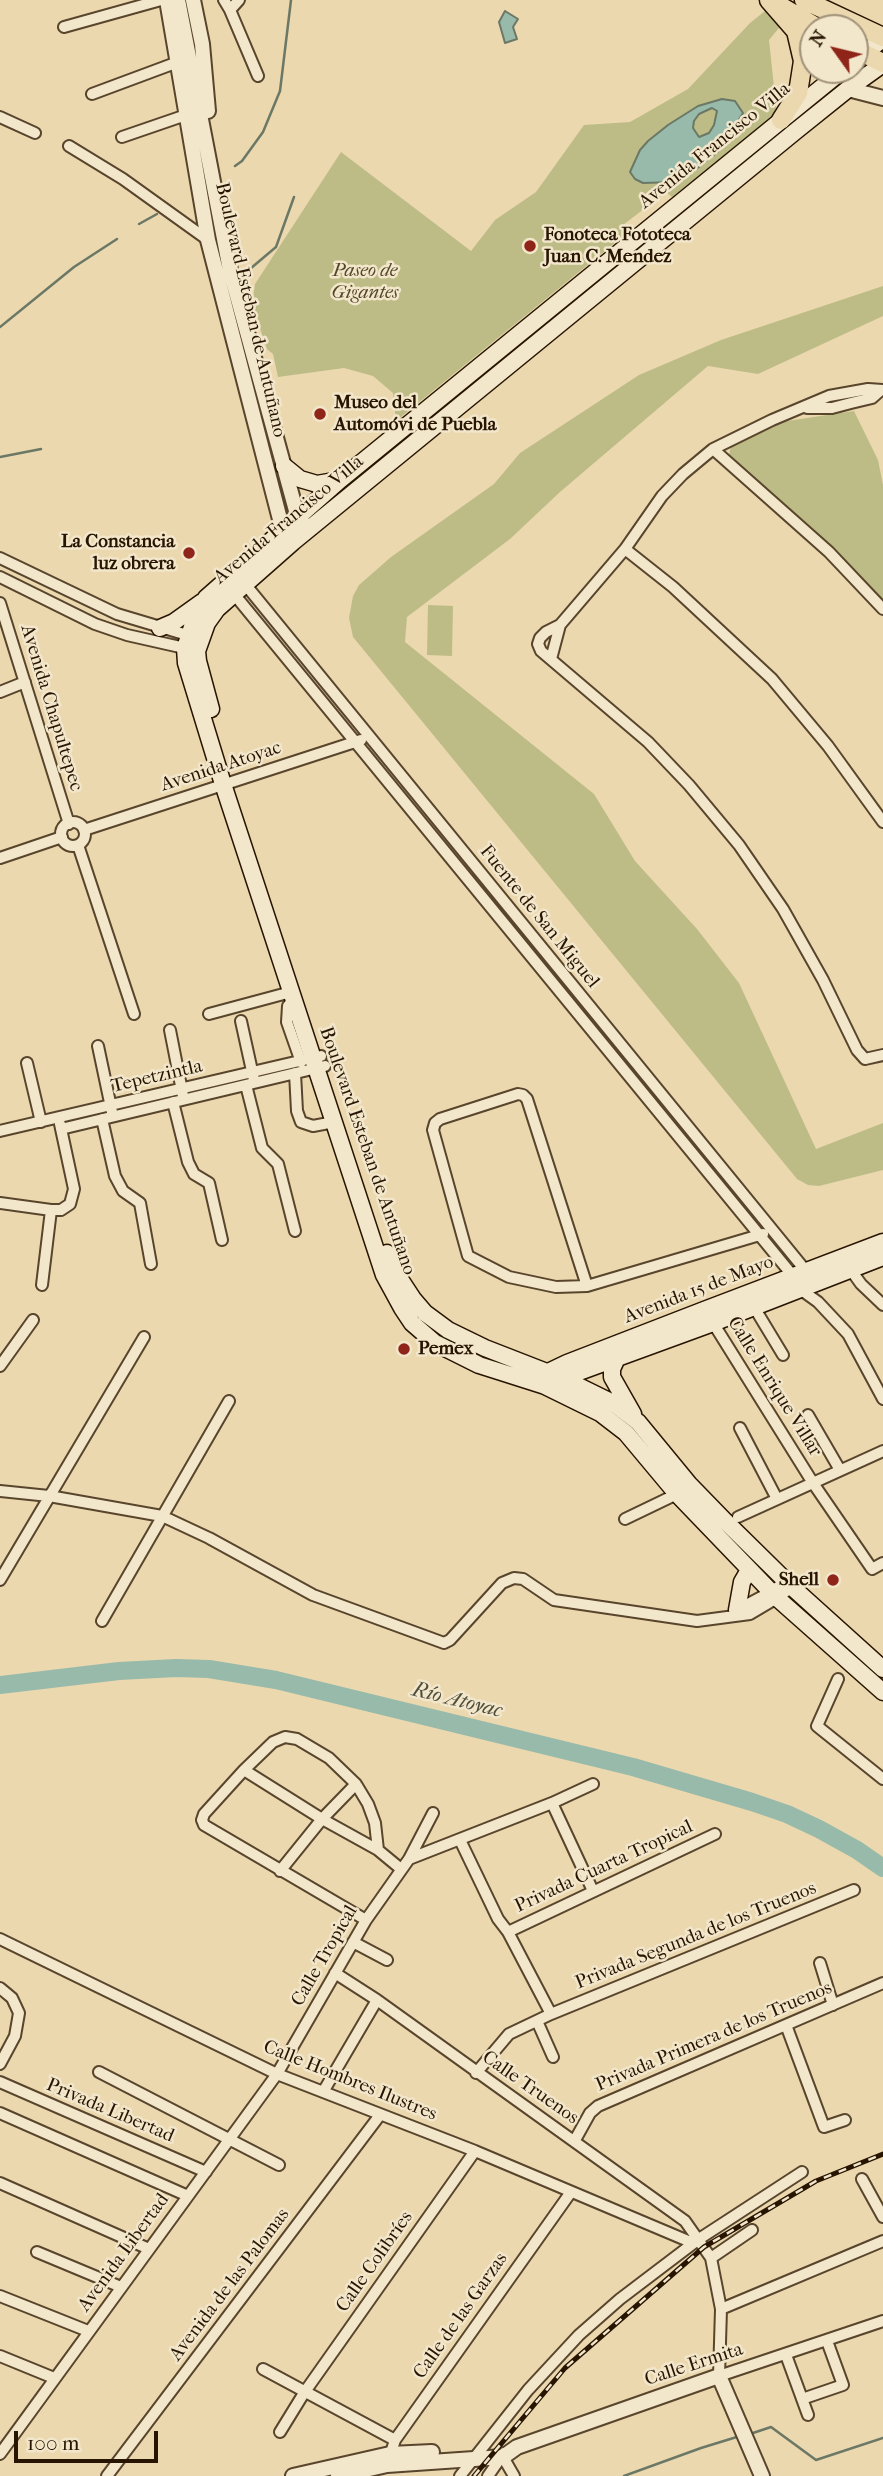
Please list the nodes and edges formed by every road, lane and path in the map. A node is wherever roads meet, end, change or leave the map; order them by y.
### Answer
1 (162, 0) edge
2 (167, 0) edge
3 (178, 0) edge
4 (193, 0) edge
5 (239, 0) edge
6 (769, 0) edge
7 (804, 0) edge
8 (227, 5) edge
9 (799, 17) edge
10 (64, 27) dead end
11 (883, 38) edge
12 (178, 62) junction
13 (883, 64) edge
14 (258, 76) dead end
15 (826, 84) edge
16 (848, 89) junction
17 (92, 94) dead end
18 (883, 98) edge
19 (193, 113) junction
20 (0, 117) edge
21 (781, 120) junction
22 (36, 133) dead end
23 (205, 136) junction
24 (122, 137) dead end
25 (69, 146) dead end
26 (208, 240) junction
27 (224, 274) junction
28 (882, 390) edge
29 (713, 449) junction
30 (284, 466) junction
31 (340, 480) junction
32 (303, 523) junction
33 (288, 536) junction
34 (625, 549) junction
35 (0, 559) edge
36 (0, 577) edge
37 (239, 589) junction
38 (206, 598) junction
39 (0, 604) edge
40 (883, 609) edge
41 (160, 628) junction
42 (193, 643) junction
43 (25, 682) junction
44 (0, 692) edge
45 (369, 738) junction
46 (356, 742) junction
47 (227, 783) junction
48 (883, 822) edge
49 (69, 824) junction
50 (85, 830) junction
51 (62, 838) junction
52 (78, 845) junction
53 (0, 858) edge
54 (292, 996) junction
55 (134, 1014) dead end
56 (209, 1014) dead end
57 (241, 1021) dead end
58 (170, 1030) dead end
59 (98, 1046) dead end
60 (883, 1055) edge
61 (27, 1062) dead end
62 (315, 1062) junction
63 (295, 1073) junction
64 (251, 1080) junction
65 (179, 1097) junction
66 (109, 1114) junction
67 (41, 1122) junction
68 (334, 1122) junction
69 (60, 1123) junction
70 (0, 1131) edge
71 (0, 1203) edge
72 (51, 1210) junction
73 (295, 1231) dead end
74 (775, 1233) junction
75 (758, 1235) junction
76 (222, 1240) dead end
77 (883, 1242) edge
78 (883, 1257) edge
79 (151, 1264) dead end
80 (847, 1264) junction
81 (804, 1280) junction
82 (42, 1285) dead end
83 (587, 1286) junction
84 (883, 1305) edge
85 (754, 1307) junction
86 (709, 1316) junction
87 (33, 1320) dead end
88 (144, 1337) dead end
89 (783, 1355) dead end
90 (617, 1358) junction
91 (0, 1366) edge
92 (547, 1379) junction
93 (883, 1399) edge
94 (229, 1401) dead end
95 (808, 1415) dead end
96 (638, 1422) junction
97 (740, 1428) dead end
98 (883, 1451) edge
99 (840, 1470) junction
100 (813, 1483) junction
101 (0, 1491) edge
102 (677, 1494) junction
103 (49, 1496) junction
104 (777, 1499) junction
105 (162, 1516) junction
106 (738, 1517) dead end
107 (625, 1519) dead end
108 (883, 1563) edge
109 (749, 1570) junction
110 (0, 1580) edge
111 (789, 1584) junction
112 (774, 1595) junction
113 (732, 1613) junction
114 (102, 1621) dead end
115 (883, 1669) edge
116 (838, 1679) dead end
117 (883, 1692) edge
118 (244, 1770) junction
119 (883, 1779) edge
120 (356, 1784) junction
121 (593, 1784) dead end
122 (552, 1803) junction
123 (433, 1813) dead end
124 (322, 1819) junction
125 (715, 1834) dead end
126 (460, 1840) junction
127 (378, 1850) junction
128 (409, 1859) junction
129 (401, 1869) junction
130 (281, 1871) junction
131 (854, 1890) dead end
132 (593, 1891) junction
133 (366, 1920) junction
134 (508, 1932) junction
135 (0, 1939) edge
136 (353, 1942) junction
137 (387, 1960) dead end
138 (820, 1963) dead end
139 (335, 1973) junction
140 (883, 1983) edge
141 (0, 1988) edge
142 (377, 2000) junction
143 (833, 2005) junction
144 (551, 2014) junction
145 (537, 2021) junction
146 (786, 2025) junction
147 (553, 2057) dead end
148 (0, 2064) edge
149 (99, 2072) dead end
150 (476, 2073) junction
151 (276, 2074) junction
152 (0, 2082) edge
153 (323, 2092) junction
154 (0, 2113) edge
155 (380, 2115) junction
156 (845, 2120) dead end
157 (575, 2140) junction
158 (229, 2141) junction
159 (475, 2151) junction
160 (279, 2165) dead end
161 (206, 2172) junction
162 (802, 2172) dead end
163 (862, 2179) dead end
164 (0, 2183) edge
165 (571, 2192) junction
166 (188, 2196) junction
167 (883, 2217) edge
168 (752, 2230) dead end
169 (696, 2241) junction
170 (883, 2241) edge
171 (149, 2249) junction
172 (37, 2252) dead end
173 (711, 2258) junction
174 (121, 2287) junction
175 (0, 2296) edge
176 (721, 2309) junction
177 (883, 2321) edge
178 (88, 2331) junction
179 (827, 2341) junction
180 (786, 2355) junction
181 (0, 2356) edge
182 (263, 2369) dead end
183 (719, 2376) junction
184 (54, 2378) junction
185 (304, 2393) junction
186 (802, 2399) junction
187 (808, 2415) dead end
188 (280, 2432) dead end
189 (508, 2451) junction
190 (391, 2453) junction
191 (0, 2454) edge
192 (475, 2456) junction
193 (303, 2475) edge
194 (107, 2476) edge
195 (338, 2476) edge
196 (460, 2476) edge
197 (488, 2476) edge
198 (514, 2476) edge
199 (762, 2476) edge

1 - 10 street
2 - 12 street, Boulevard Esteban de Antuñano
3 - 19 street, Boulevard Esteban de Antuñano
4 - 23 street
5 - 8 street
6 - 9 main road
6 - 21 main road
7 - 11 main road
8 - 14 street
12 - 17 street
12 - 19 street, Boulevard Esteban de Antuñano
13 - 16 main road, Avenida Francisco Villa
15 - 21 main road, Avenida Francisco Villa
16 - 18 street
16 - 32 main road, Avenida Francisco Villa
19 - 23 street, Boulevard Esteban de Antuñano
19 - 24 street
19 - 26 street, Boulevard Esteban de Antuñano
20 - 22 street
21 - 31 main road, Avenida Francisco Villa
23 - 27 street, Boulevard Esteban de Antuñano
25 - 26 street
26 - 27 street, Boulevard Esteban de Antuñano
27 - 30 street, Boulevard Esteban de Antuñano
27 - 33 street, Boulevard Esteban de Antuñano
28 - 29 street
29 - 34 street
29 - 40 street
30 - 31 main road
30 - 32 street, Boulevard Esteban de Antuñano
31 - 32 main road, Avenida Francisco Villa
32 - 33 main road, Avenida Francisco Villa
33 - 37 main road, Avenida Francisco Villa
33 - 38 main road, Avenida Francisco Villa
34 - 48 street
34 - 60 street
35 - 41 street
36 - 42 street
37 - 42 main road, Avenida Francisco Villa
37 - 45 street, Fuente de San Miguel
37 - 46 street, Fuente de San Miguel
38 - 41 main road
38 - 42 main road, Avenida Francisco Villa
39 - 43 street, Avenida Chapultepec
41 - 42 street
42 - 47 main road, Boulevard Esteban de Antuñano
43 - 44 street
43 - 49 street, Avenida Chapultepec
45 - 46 street, Avenida Atoyac
45 - 74 street, Fuente de San Miguel
46 - 47 street, Avenida Atoyac
46 - 75 street, Fuente de San Miguel
47 - 50 street, Avenida Atoyac
47 - 54 main road, Boulevard Esteban de Antuñano
47 - 62 main road, Boulevard Esteban de Antuñano
49 - 50 street
49 - 51 street
50 - 52 street
51 - 52 street
51 - 53 street
52 - 55 street
54 - 56 street
54 - 62 main road, Boulevard Esteban de Antuñano
57 - 64 street
58 - 65 street
59 - 66 street
61 - 67 street
62 - 63 street, Tepetzintla
62 - 64 street, Tepetzintla
62 - 68 main road, Boulevard Esteban de Antuñano
62 - 92 main road, Boulevard Esteban de Antuñano
63 - 64 street, Tepetzintla
63 - 68 street
64 - 65 street, Tepetzintla
64 - 73 street
65 - 66 street, Tepetzintla
65 - 76 street
66 - 69 street, Tepetzintla
66 - 79 street
67 - 69 street, Tepetzintla
67 - 70 street, Tepetzintla
68 - 92 main road, Boulevard Esteban de Antuñano
69 - 72 street
71 - 72 street
72 - 82 street
74 - 75 street
74 - 81 street, Fuente de San Miguel
75 - 81 street, Fuente de San Miguel
75 - 83 street
77 - 80 main road, Avenida 15 de Mayo
78 - 80 main road, Avenida 15 de Mayo
80 - 81 main road, Avenida 15 de Mayo
80 - 84 street
81 - 85 main road, Avenida 15 de Mayo
81 - 86 main road, Avenida 15 de Mayo
81 - 93 street
83 - 83 street
85 - 86 main road, Avenida 15 de Mayo
85 - 89 street
86 - 90 main road, Avenida 15 de Mayo
86 - 92 main road, Avenida 15 de Mayo
86 - 100 street, Calle Enrique Villar
87 - 91 street
88 - 103 street
90 - 92 main road, Avenida 15 de Mayo
90 - 96 main road
92 - 96 main road, Boulevard Esteban de Antuñano
92 - 102 main road, Boulevard Esteban de Antuñano
94 - 105 street
95 - 99 street
96 - 111 main road, Boulevard Esteban de Antuñano
97 - 104 street
98 - 99 street
99 - 100 street
100 - 104 street
100 - 108 street, Calle Enrique Villar
101 - 103 street
102 - 107 street
102 - 109 main road, Boulevard Esteban de Antuñano
103 - 105 street
103 - 110 street
104 - 106 street
105 - 113 street
105 - 114 street
109 - 112 main road, Boulevard Esteban de Antuñano
109 - 113 main road
111 - 112 street
111 - 115 main road, Boulevard Esteban de Antuñano
112 - 113 street
112 - 117 main road, Boulevard Esteban de Antuñano
116 - 119 street
118 - 120 street
118 - 124 street
118 - 130 street
120 - 124 street
120 - 127 street
121 - 122 street
122 - 126 street
122 - 132 street
123 - 128 street, Calle Tropical
124 - 127 street
124 - 130 street
125 - 132 street, Privada Cuarta Tropical
126 - 128 street
126 - 134 street
127 - 129 street
128 - 129 street, Calle Tropical
129 - 133 street, Calle Tropical
130 - 133 street
131 - 144 street, Privada Segunda de los Truenos
132 - 134 street, Privada Cuarta Tropical
133 - 136 street, Calle Tropical
134 - 144 street
135 - 151 street, Calle Hombres Ilustres
136 - 137 street
136 - 139 street, Calle Tropical
138 - 143 street
139 - 142 street, Calle Truenos
139 - 151 street, Calle Tropical
140 - 143 street, Privada Primera de los Truenos
141 - 148 street
142 - 150 street, Calle Truenos
142 - 153 street
143 - 146 street, Privada Primera de los Truenos
144 - 145 street, Privada Segunda de los Truenos
145 - 147 street
145 - 150 street, Privada Segunda de los Truenos
146 - 156 street
146 - 157 street, Privada Primera de los Truenos
149 - 158 street
150 - 157 street, Calle Truenos
151 - 153 street, Calle Hombres Ilustres
151 - 158 street, Avenida Libertad
152 - 161 street, Privada Libertad
153 - 155 street, Calle Hombres Ilustres
154 - 166 street
155 - 159 street, Calle Hombres Ilustres
155 - 194 street, Avenida de las Palomas
157 - 169 street, Calle Truenos
158 - 160 street
158 - 161 street, Avenida Libertad
159 - 165 street, Calle Hombres Ilustres
159 - 185 street, Calle Colibríes
161 - 166 street, Avenida Libertad
162 - 169 street
163 - 167 street
164 - 171 street
165 - 169 street, Calle Hombres Ilustres
165 - 190 street, Calle de las Garzas
166 - 171 street, Avenida Libertad
168 - 173 street
169 - 173 street
169 - 192 street
170 - 176 street
171 - 174 street, Avenida Libertad
172 - 174 street
173 - 176 street
174 - 178 street, Avenida Libertad
175 - 178 street
176 - 183 street
177 - 179 street, Calle Ermita
178 - 184 street, Avenida Libertad
179 - 180 street, Calle Ermita
179 - 186 street
180 - 183 street, Calle Ermita
180 - 186 street
181 - 184 street
182 - 185 street
183 - 189 street, Calle Ermita
183 - 199 street
184 - 191 street, Avenida Libertad
185 - 188 street, Calle Colibríes
185 - 190 street
186 - 187 street
189 - 192 street, Calle Ermita
189 - 197 street
189 - 198 street
190 - 192 street, Calle Ermita
190 - 193 street
190 - 195 street
192 - 196 street

